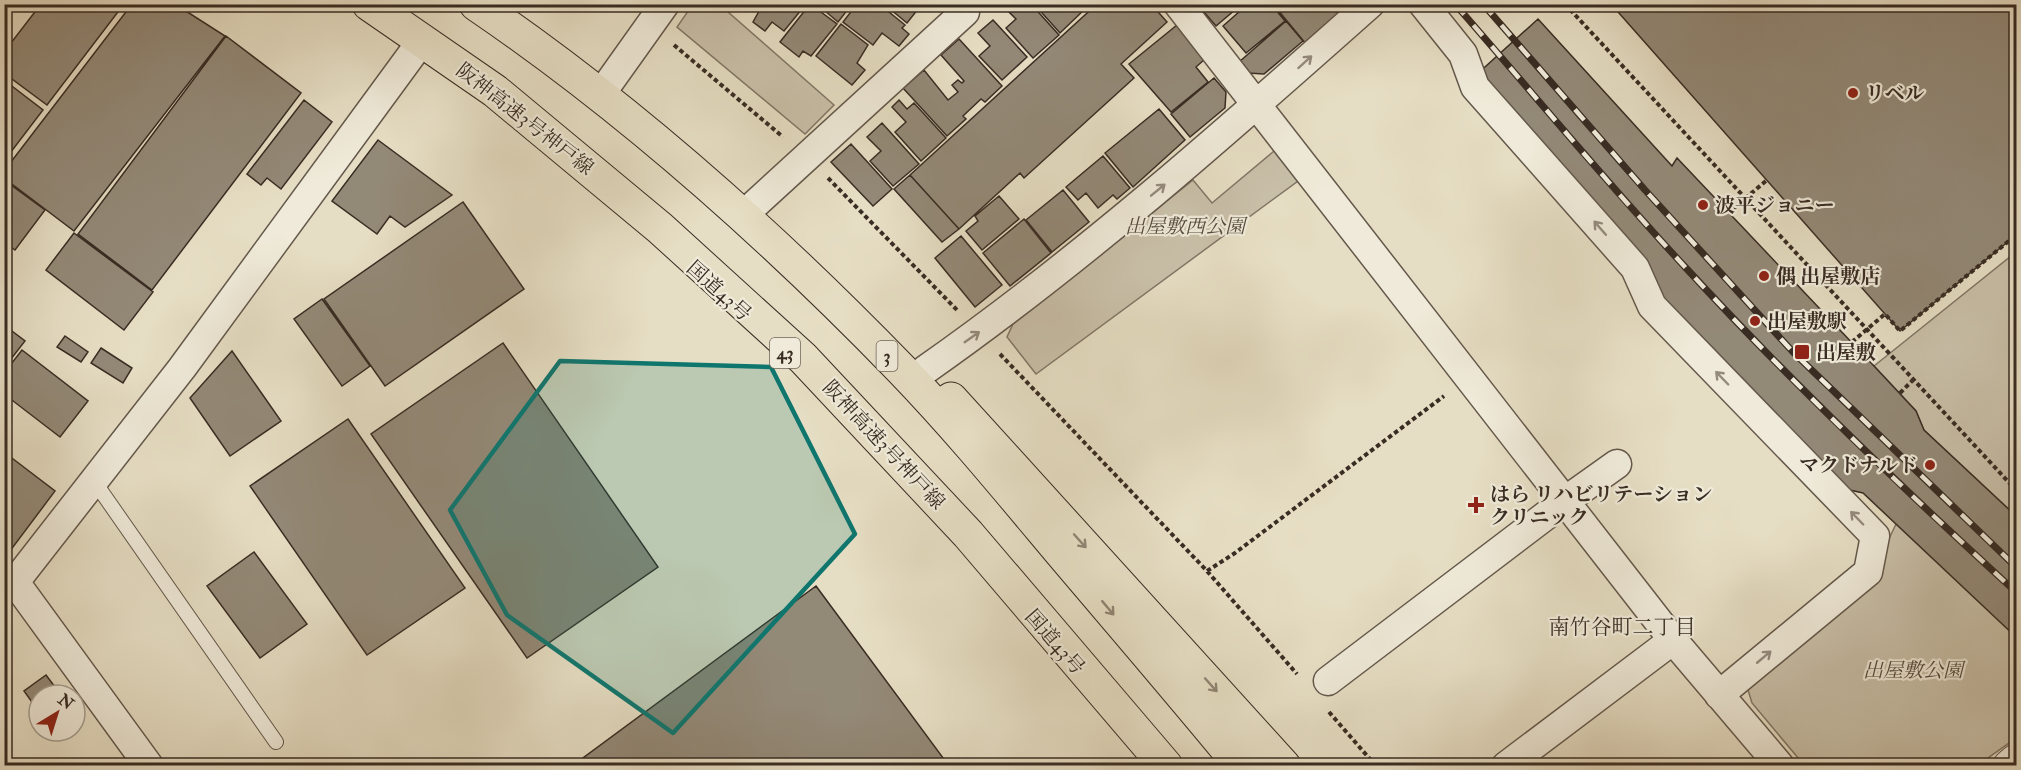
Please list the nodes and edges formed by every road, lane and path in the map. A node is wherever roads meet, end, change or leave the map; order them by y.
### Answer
1 (351, 4) edge
2 (369, 4) edge
3 (476, 4) edge
4 (498, 4) edge
5 (1178, 4) edge
6 (1370, 4) edge
7 (1423, 4) edge
8 (1564, 4) edge
9 (965, 7) edge
10 (658, 15) edge
11 (418, 46) junction
12 (608, 84) junction
13 (1257, 105) junction
14 (807, 157) junction
15 (1767, 180) dead end
16 (753, 206) junction
17 (1728, 213) dead end
18 (2016, 235) edge
19 (979, 333) junction
20 (1852, 342) dead end
21 (925, 370) junction
22 (1468, 377) junction
23 (1912, 381) junction
24 (1900, 393) dead end
25 (1617, 464) dead end
26 (94, 481) junction
27 (2016, 490) edge
28 (1564, 501) junction
29 (1207, 571) junction
30 (8, 582) edge
31 (1673, 640) junction
32 (1298, 675) dead end
33 (1327, 695) joint
34 (1719, 695) junction
35 (276, 742) dead end
36 (2016, 760) edge
37 (149, 765) edge
38 (1160, 765) edge
39 (1166, 765) edge
40 (1241, 765) edge
41 (1284, 765) edge
42 (1376, 765) edge
43 (1506, 765) edge
44 (1780, 765) edge
45 (2010, 765) edge

1 - 11 highway, 国道43号 / 43
2 - 39 highway, 阪神高速3号神戸線
3 -> 40 highway, 3
4 - 12 highway
5 - 13 street
13 -> 6 street
34 -> 7 street
8 - 23 path
9 - 14 street
10 - 12 street
10 - 14 path
11 - 26 street
11 - 38 highway, 国道43号 / 43
12 - 16 highway
19 -> 13 street
13 - 22 street
14 - 16 street
14 - 19 path
15 - 17 path, bridge
16 - 21 highway
18 - 20 path, bridge
21 -> 19 street
19 - 29 path
21 -> 41 highway
22 - 28 street
22 - 29 path
23 - 24 path
23 - 27 path
25 - 28 street
26 - 30 street
26 - 35 lane
28 - 31 street
28 - 33 street
29 - 32 path
30 - 37 street
31 - 34 street
31 - 43 street
33 - 42 path
34 - 44 street
36 - 45 street

